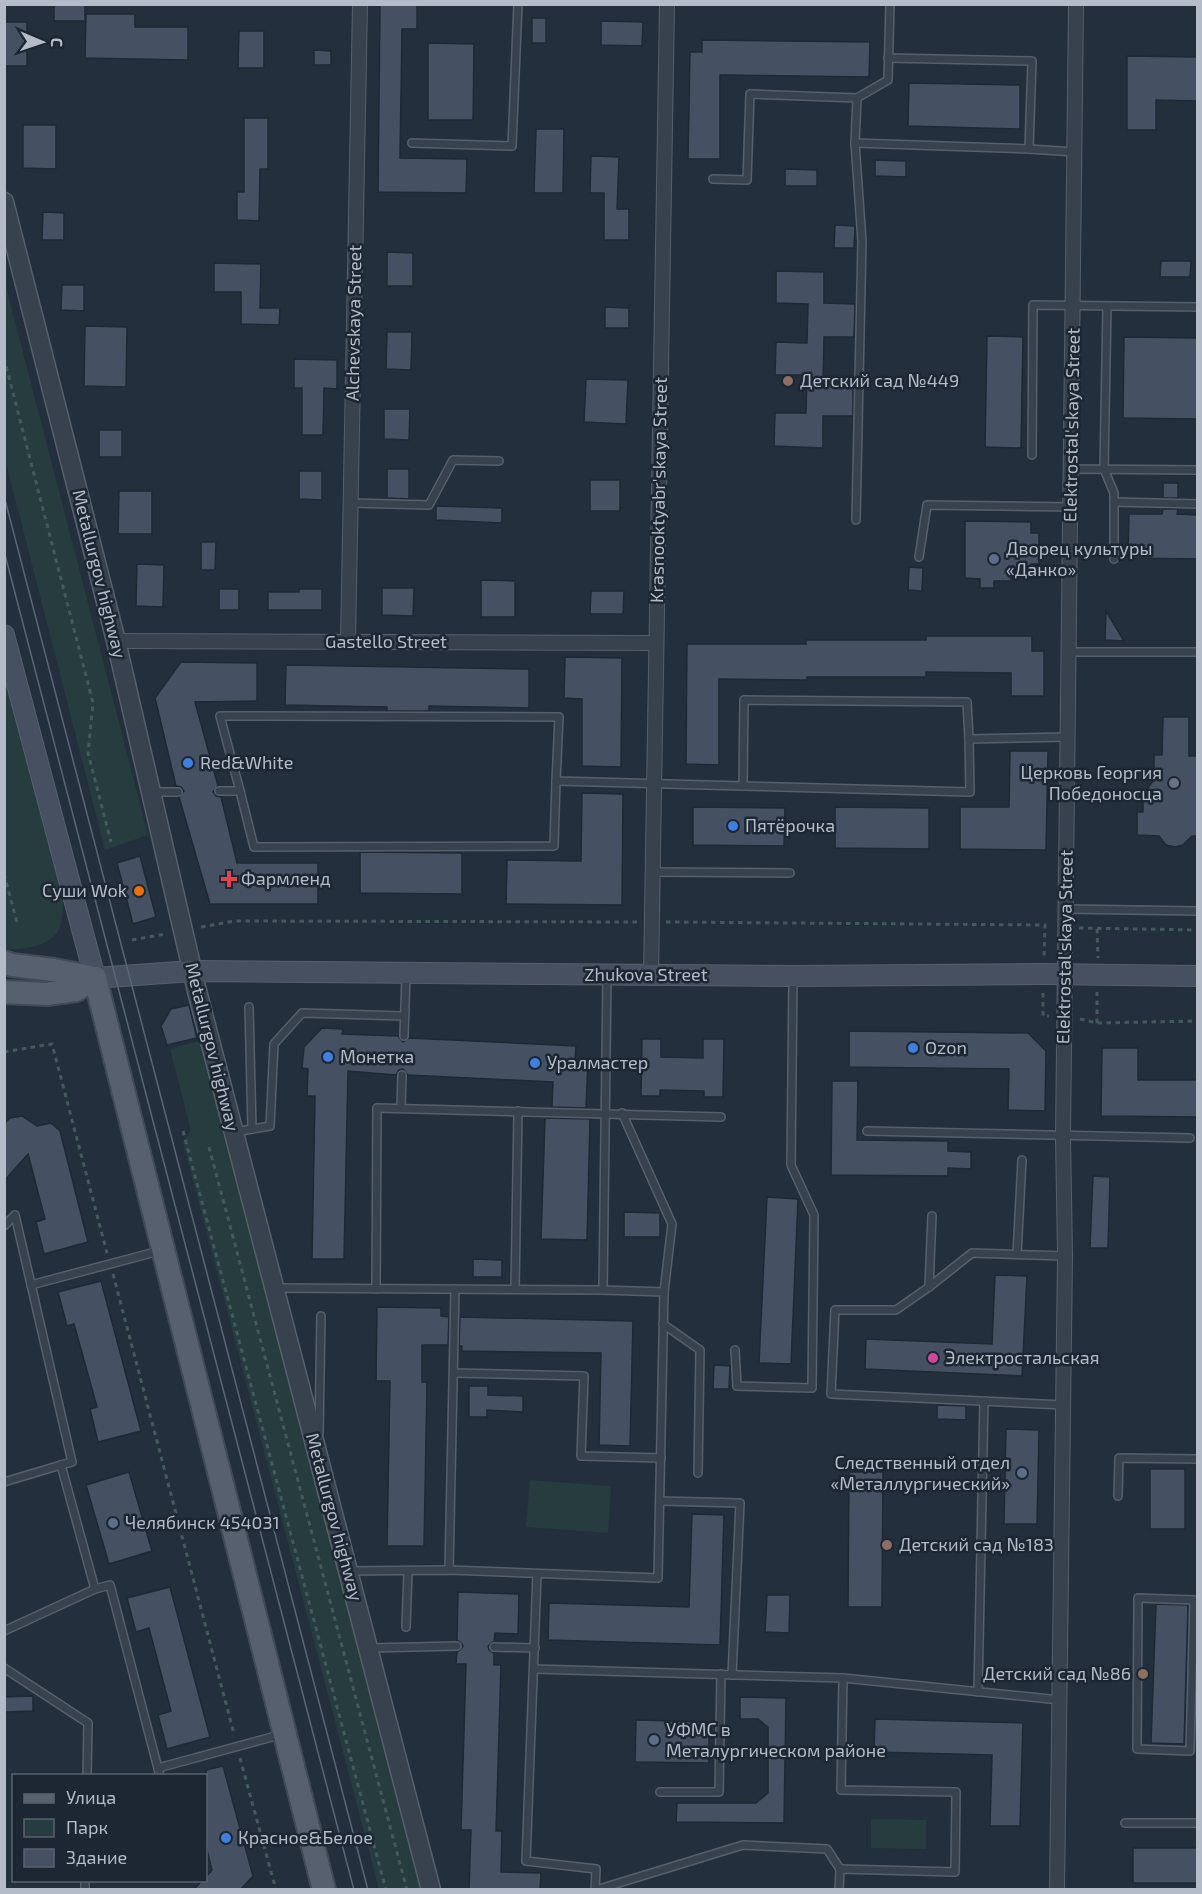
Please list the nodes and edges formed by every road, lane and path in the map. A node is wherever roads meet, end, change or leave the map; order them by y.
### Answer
1 (360, 4) edge
2 (518, 4) edge
3 (667, 4) edge
4 (890, 4) edge
5 (1076, 4) edge
6 (888, 58) junction
7 (857, 98) junction
8 (412, 142) dead end
9 (855, 143) junction
10 (1029, 149) junction
11 (1075, 152) junction
12 (713, 179) dead end
13 (4, 202) edge
14 (1074, 306) junction
15 (1107, 307) junction
16 (1197, 307) edge
17 (4, 357) edge
18 (1032, 455) dead end
19 (499, 461) dead end
20 (1072, 469) junction
21 (1104, 469) junction
22 (1197, 470) edge
23 (1114, 502) junction
24 (351, 503) junction
25 (1197, 504) edge
26 (1071, 507) junction
27 (856, 520) dead end
28 (919, 556) dead end
29 (1114, 559) dead end
30 (4, 635) edge
31 (116, 641) junction
32 (348, 642) junction
33 (656, 643) junction
34 (1069, 652) junction
35 (1197, 652) edge
36 (10, 673) edge
37 (1068, 737) junction
38 (969, 740) junction
39 (556, 781) junction
40 (654, 784) junction
41 (743, 786) junction
42 (219, 791) dead end
43 (240, 791) junction
44 (151, 792) junction
45 (178, 792) dead end
46 (111, 842) dead end
47 (652, 872) junction
48 (790, 873) dead end
49 (4, 874) edge
50 (6, 883) edge
51 (1066, 909) junction
52 (1197, 911) edge
53 (652, 922) junction
54 (1044, 925) junction
55 (18, 926) dead end
56 (1066, 928) junction
57 (1197, 930) edge
58 (183, 931) junction
59 (132, 940) dead end
60 (4, 962) edge
61 (192, 971) junction
62 (406, 973) junction
63 (1043, 974) junction
64 (1065, 974) junction
65 (607, 975) junction
66 (651, 975) junction
67 (793, 976) junction
68 (1197, 976) edge
69 (95, 978) junction
70 (4, 992) edge
71 (249, 1007) dead end
72 (405, 1016) junction
73 (1064, 1016) junction
74 (1197, 1021) edge
75 (404, 1036) dead end
76 (4, 1052) edge
77 (402, 1075) dead end
78 (401, 1108) junction
79 (518, 1111) junction
80 (605, 1113) junction
81 (622, 1113) junction
82 (722, 1117) dead end
83 (183, 1131) dead end
84 (243, 1131) junction
85 (867, 1131) dead end
86 (1063, 1136) junction
87 (1190, 1138) dead end
88 (210, 1147) dead end
89 (1022, 1160) dead end
90 (932, 1216) dead end
91 (4, 1226) edge
92 (164, 1250) junction
93 (1017, 1254) junction
94 (1065, 1256) junction
95 (110, 1264) junction
96 (31, 1285) junction
97 (929, 1287) junction
98 (274, 1288) junction
99 (515, 1288) junction
100 (376, 1289) junction
101 (455, 1289) junction
102 (603, 1290) junction
103 (664, 1292) junction
104 (321, 1316) dead end
105 (663, 1324) junction
106 (735, 1350) dead end
107 (454, 1373) junction
108 (984, 1401) junction
109 (1063, 1405) junction
110 (661, 1458) junction
111 (1197, 1459) edge
112 (319, 1460) junction
113 (61, 1466) junction
114 (698, 1473) dead end
115 (4, 1482) edge
116 (1118, 1496) dead end
117 (660, 1501) junction
118 (408, 1570) junction
119 (449, 1570) junction
120 (348, 1571) junction
121 (537, 1574) junction
122 (95, 1589) junction
123 (406, 1627) dead end
124 (4, 1631) edge
125 (457, 1646) dead end
126 (494, 1647) dead end
127 (368, 1648) junction
128 (535, 1648) junction
129 (4, 1668) edge
130 (534, 1669) junction
131 (722, 1674) junction
132 (732, 1675) junction
133 (843, 1678) junction
134 (978, 1692) junction
135 (1060, 1700) junction
136 (285, 1733) junction
137 (1194, 1738) edge
138 (237, 1746) junction
139 (159, 1772) edge
140 (87, 1774) edge
141 (660, 1792) dead end
142 (1125, 1823) dead end
143 (1197, 1823) edge
144 (840, 1869) junction
145 (276, 1890) edge
146 (324, 1890) edge
147 (386, 1890) edge
148 (407, 1890) edge
149 (430, 1890) edge
150 (596, 1890) edge
151 (839, 1890) edge
152 (1057, 1890) edge

1 - 24 street, Alchevskaya Street
2 - 8 lane
3 - 33 street, Krasnooktyabr'skaya Street
4 - 6 lane
5 - 11 street, Elektrostal'skaya Street
6 - 7 lane
6 - 10 lane
7 - 9 lane
7 - 12 lane
9 - 10 lane
9 - 27 lane
10 - 11 lane
11 - 14 street, Elektrostal'skaya Street
13 - 31 street, Metallurgov highway
14 - 15 lane
14 - 18 lane
14 - 20 street, Elektrostal'skaya Street
15 - 16 lane
15 - 21 lane
17 - 46 path
19 - 24 lane
20 - 21 lane
20 - 26 street, Elektrostal'skaya Street
21 - 22 lane
21 - 23 lane
23 - 25 lane
23 - 29 lane
24 - 32 street, Alchevskaya Street
26 - 28 lane
26 - 34 street, Elektrostal'skaya Street
30 - 36 main road
31 - 32 street, Gastello Street
31 - 44 street, Metallurgov highway
32 - 33 street, Gastello Street
33 - 40 street, Krasnooktyabr'skaya Street
34 - 35 lane
34 - 37 street, Elektrostal'skaya Street
36 - 69 main road
37 - 38 lane
37 - 51 street, Elektrostal'skaya Street
38 - 41 lane
38 - 41 lane
39 - 40 lane
39 - 43 lane
39 - 43 lane
40 - 41 lane
40 - 47 street, Krasnooktyabr'skaya Street
42 - 43 lane
44 - 45 lane
44 - 58 street, Metallurgov highway
47 - 48 lane
47 - 53 street, Krasnooktyabr'skaya Street
49 - 50 path
50 - 55 path
51 - 52 lane
51 - 56 street, Elektrostal'skaya Street
53 - 54 path
53 - 58 path
53 - 66 street, Krasnooktyabr'skaya Street
54 - 56 path
54 - 63 path
56 - 57 path
56 - 64 street, Elektrostal'skaya Street
58 - 59 path
58 - 61 street, Metallurgov highway
60 - 69 main road
61 - 62 main road, Zhukova Street
61 - 69 main road, Zhukova Street
61 - 84 street, Metallurgov highway
62 - 65 main road, Zhukova Street
62 - 72 lane
63 - 64 main road, Zhukova Street
63 - 67 main road, Zhukova Street
63 - 73 path
64 - 68 main road, Zhukova Street
64 - 73 street, Elektrostal'skaya Street
65 - 66 main road, Zhukova Street
65 - 80 lane
66 - 67 main road, Zhukova Street
67 - 106 lane
69 - 70 main road
69 - 92 main road
71 - 84 lane
72 - 75 lane
72 - 84 lane
73 - 74 path
73 - 86 street, Elektrostal'skaya Street
76 - 95 path
77 - 78 lane
78 - 79 lane
78 - 100 lane
79 - 80 lane
79 - 99 lane
80 - 81 lane
80 - 102 lane
81 - 82 lane
81 - 103 lane
83 - 147 path
84 - 98 street, Metallurgov highway
85 - 86 lane
86 - 87 lane
86 - 94 street, Elektrostal'skaya Street
88 - 148 path
89 - 93 lane
90 - 97 lane
91 - 96 lane
92 - 95 lane
92 - 136 main road
93 - 94 lane
93 - 97 lane
94 - 109 street, Elektrostal'skaya Street
95 - 96 lane
95 - 138 path
96 - 113 lane
97 - 108 lane
98 - 100 lane
98 - 112 street, Metallurgov highway
99 - 101 lane
99 - 102 lane
100 - 101 lane
101 - 107 lane
102 - 103 lane
103 - 105 lane
104 - 112 lane
105 - 110 lane
105 - 114 lane
107 - 110 lane
107 - 119 lane
108 - 109 lane
108 - 134 lane
109 - 135 street, Elektrostal'skaya Street
110 - 117 lane
111 - 116 lane
112 - 120 street, Metallurgov highway
113 - 115 lane
113 - 122 lane
117 - 121 lane
117 - 132 lane
118 - 119 lane
118 - 120 lane
118 - 123 lane
119 - 121 lane
120 - 127 street, Metallurgov highway
121 - 128 lane
122 - 124 lane
122 - 139 lane
125 - 127 lane
126 - 128 lane
127 - 149 street, Metallurgov highway
128 - 130 lane
129 - 140 lane
130 - 131 lane
130 - 150 lane
131 - 132 lane
131 - 141 lane
132 - 133 lane
133 - 134 lane
133 - 144 lane
134 - 135 lane
135 - 152 street, Elektrostal'skaya Street
136 - 138 lane
136 - 146 main road
137 - 137 lane
138 - 139 lane
138 - 145 path
142 - 143 lane
144 - 150 lane
144 - 151 lane

